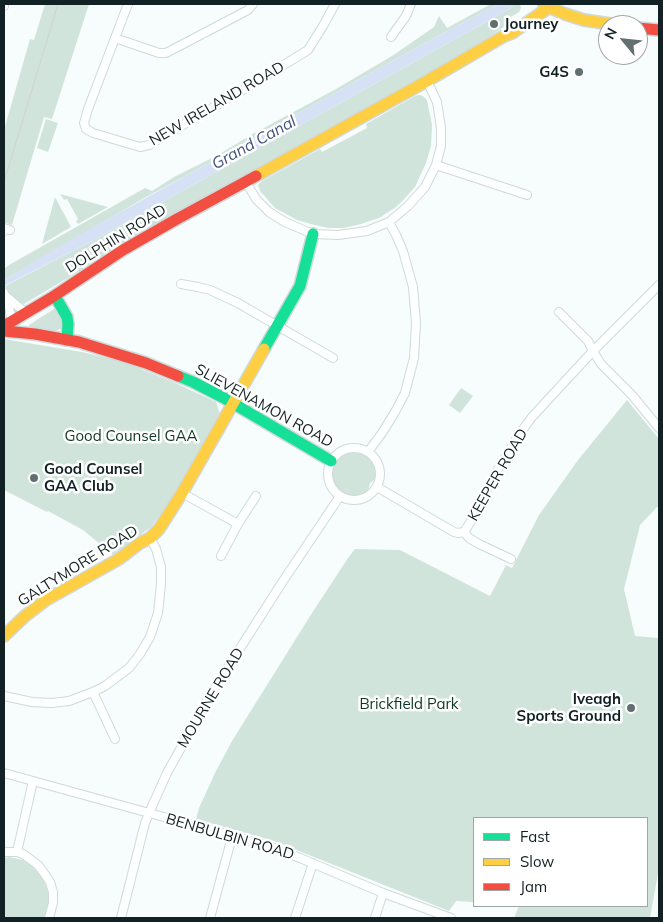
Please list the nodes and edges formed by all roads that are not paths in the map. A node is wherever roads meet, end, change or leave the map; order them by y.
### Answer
1 (128, 4) edge
2 (253, 4) edge
3 (335, 4) edge
4 (411, 4) edge
5 (547, 5) edge
6 (598, 22) edge
7 (391, 37) dead end
8 (115, 38) junction
9 (428, 81) junction
10 (436, 165) junction
11 (246, 182) junction
12 (527, 195) dead end
13 (389, 222) junction
14 (313, 234) junction
15 (181, 284) dead end
16 (659, 285) edge
17 (4, 294) edge
18 (55, 296) junction
19 (559, 312) dead end
20 (26, 313) junction
21 (8, 324) edge
22 (278, 326) junction
23 (4, 331) edge
24 (67, 340) junction
25 (593, 351) junction
26 (333, 358) dead end
27 (233, 403) junction
28 (659, 428) edge
29 (368, 452) junction
30 (331, 461) junction
31 (377, 488) junction
32 (182, 493) junction
33 (256, 496) dead end
34 (340, 496) junction
35 (238, 524) junction
36 (464, 532) junction
37 (150, 538) junction
38 (221, 556) dead end
39 (511, 560) dead end
40 (4, 636) edge
41 (93, 692) junction
42 (4, 696) edge
43 (115, 740) dead end
44 (4, 773) edge
45 (34, 781) junction
46 (149, 813) junction
47 (232, 837) junction
48 (4, 852) edge
49 (17, 852) junction
50 (313, 864) junction
51 (383, 893) junction
52 (49, 918) edge
53 (121, 918) edge
54 (210, 918) edge
55 (295, 918) edge
56 (375, 918) edge
57 (452, 918) edge

1 - 8 street, NEW IRELAND ROAD
2 - 8 street
3 - 8 street, NEW IRELAND ROAD
4 - 7 street
5 - 6 street
5 - 9 street, DOLPHIN ROAD
9 - 10 street
9 - 11 street, DOLPHIN ROAD
10 - 12 street
10 - 13 street
11 - 14 street
11 - 18 street, DOLPHIN ROAD
13 - 14 street
13 - 29 street
14 - 22 street, GALTYMORE ROAD
15 - 22 street
16 - 25 street, KEEPER ROAD
17 - 20 street
17 - 21 street
18 - 20 street, DOLPHIN ROAD
18 - 24 street
19 - 25 street
20 - 21 street, DOLPHIN ROAD
22 - 26 street
22 - 27 street, GALTYMORE ROAD
23 - 24 street, SLIEVENAMON ROAD
24 - 27 street, SLIEVENAMON ROAD
25 - 28 street
25 - 36 street, KEEPER ROAD
27 - 30 street, SLIEVENAMON ROAD
27 - 32 street, GALTYMORE ROAD
29 - 30 street
29 - 31 street
30 - 34 street
31 - 34 street
31 - 36 street
32 - 35 street
32 - 37 street, GALTYMORE ROAD
33 - 35 street
34 - 46 street, MOURNE ROAD
35 - 38 street
36 - 39 street
37 - 40 street, GALTYMORE ROAD
37 - 41 street
41 - 42 street
41 - 43 street
44 - 45 street, BENBULBIN ROAD
45 - 46 street, BENBULBIN ROAD
45 - 49 street
46 - 47 street, BENBULBIN ROAD
46 - 53 street, MOURNE ROAD
47 - 50 street, BENBULBIN ROAD
47 - 54 street
48 - 49 street
49 - 52 street
50 - 51 street, BENBULBIN ROAD
50 - 55 street
51 - 56 street
51 - 57 street, BENBULBIN ROAD

